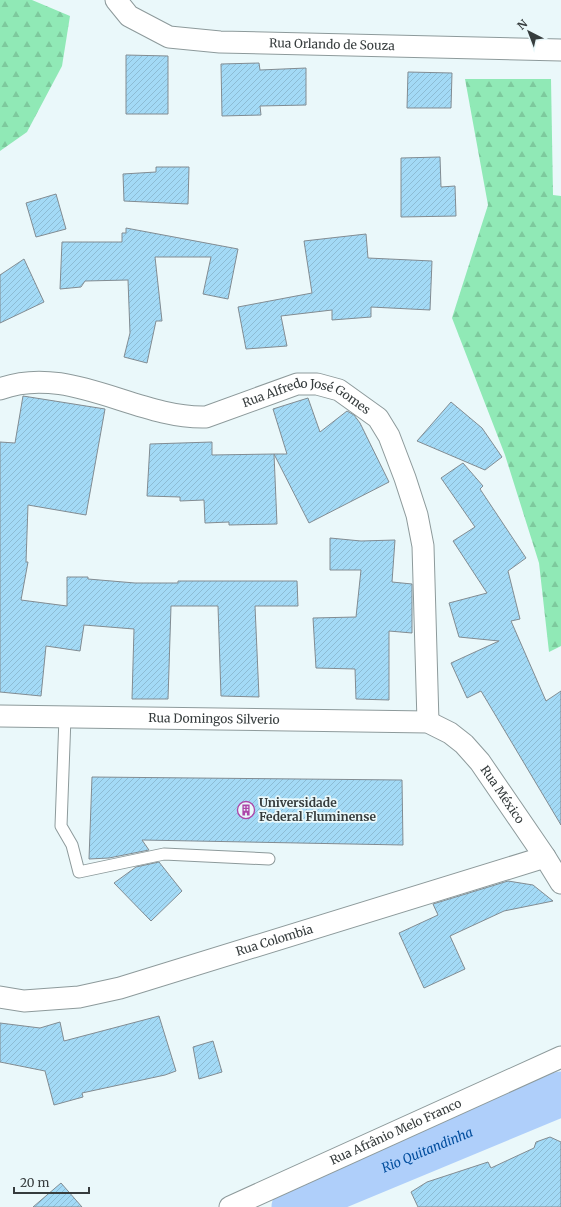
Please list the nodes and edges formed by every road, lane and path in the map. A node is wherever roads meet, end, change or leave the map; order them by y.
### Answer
1 (116, 0) edge
2 (561, 50) edge
3 (0, 389) edge
4 (0, 716) edge
5 (65, 717) junction
6 (428, 722) junction
7 (545, 856) junction
8 (269, 859) dead end
9 (561, 883) edge
10 (0, 997) edge
11 (561, 1057) edge
12 (230, 1207) edge

1 - 2 street, Rua Orlando de Souza
3 - 6 street, Rua Alfredo José Gomes
4 - 5 street, Rua Domingos Silverio
5 - 6 street, Rua Domingos Silverio
5 - 8 lane
6 - 7 street, Rua México
7 - 9 street, Rua México
7 - 10 street, Rua Colombia
11 - 12 street, Rua Afrânio Melo Franco

